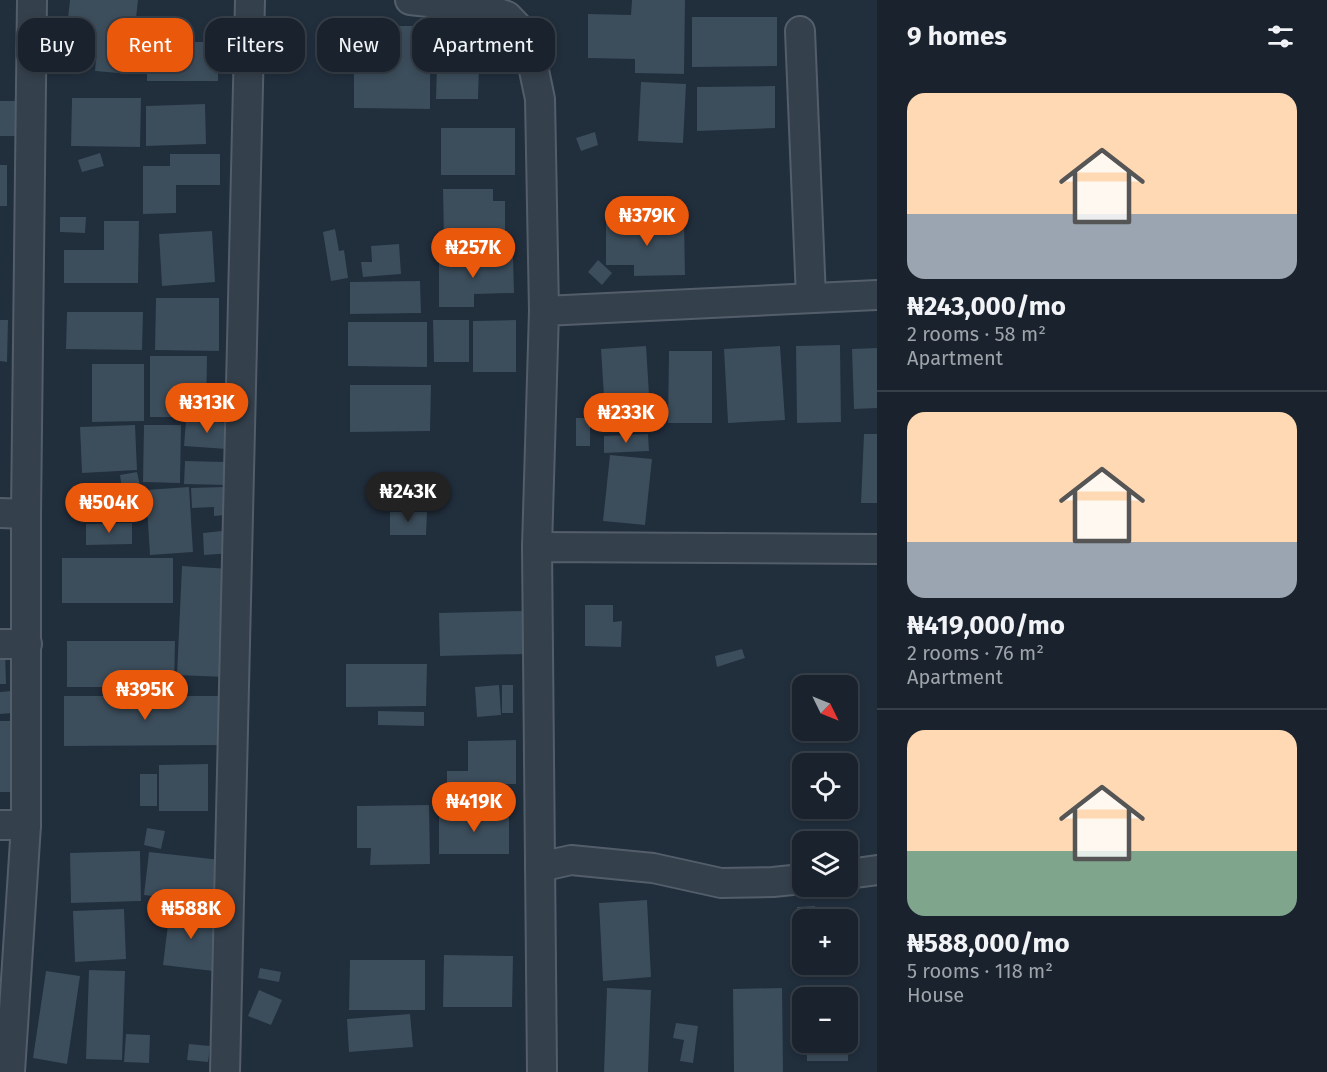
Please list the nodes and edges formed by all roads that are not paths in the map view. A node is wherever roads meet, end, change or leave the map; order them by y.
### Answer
1 (32, 0) edge
2 (250, 0) edge
3 (410, 0) edge
4 (800, 31) dead end
5 (877, 295) edge
6 (811, 298) junction
7 (544, 311) junction
8 (13, 513) edge
9 (537, 547) junction
10 (877, 549) edge
11 (14, 644) edge
12 (13, 825) edge
13 (540, 867) junction
14 (877, 870) edge
15 (858, 873) edge
16 (792, 880) edge
17 (10, 1072) edge
18 (225, 1072) edge
19 (542, 1072) edge

1 - 8 street
2 - 18 street
3 - 7 street
4 - 6 street
5 - 6 street
6 - 7 street
7 - 9 street
8 - 11 street
9 - 10 street
9 - 13 street
11 - 12 street
12 - 17 street
13 - 16 street
13 - 19 street
14 - 15 street

